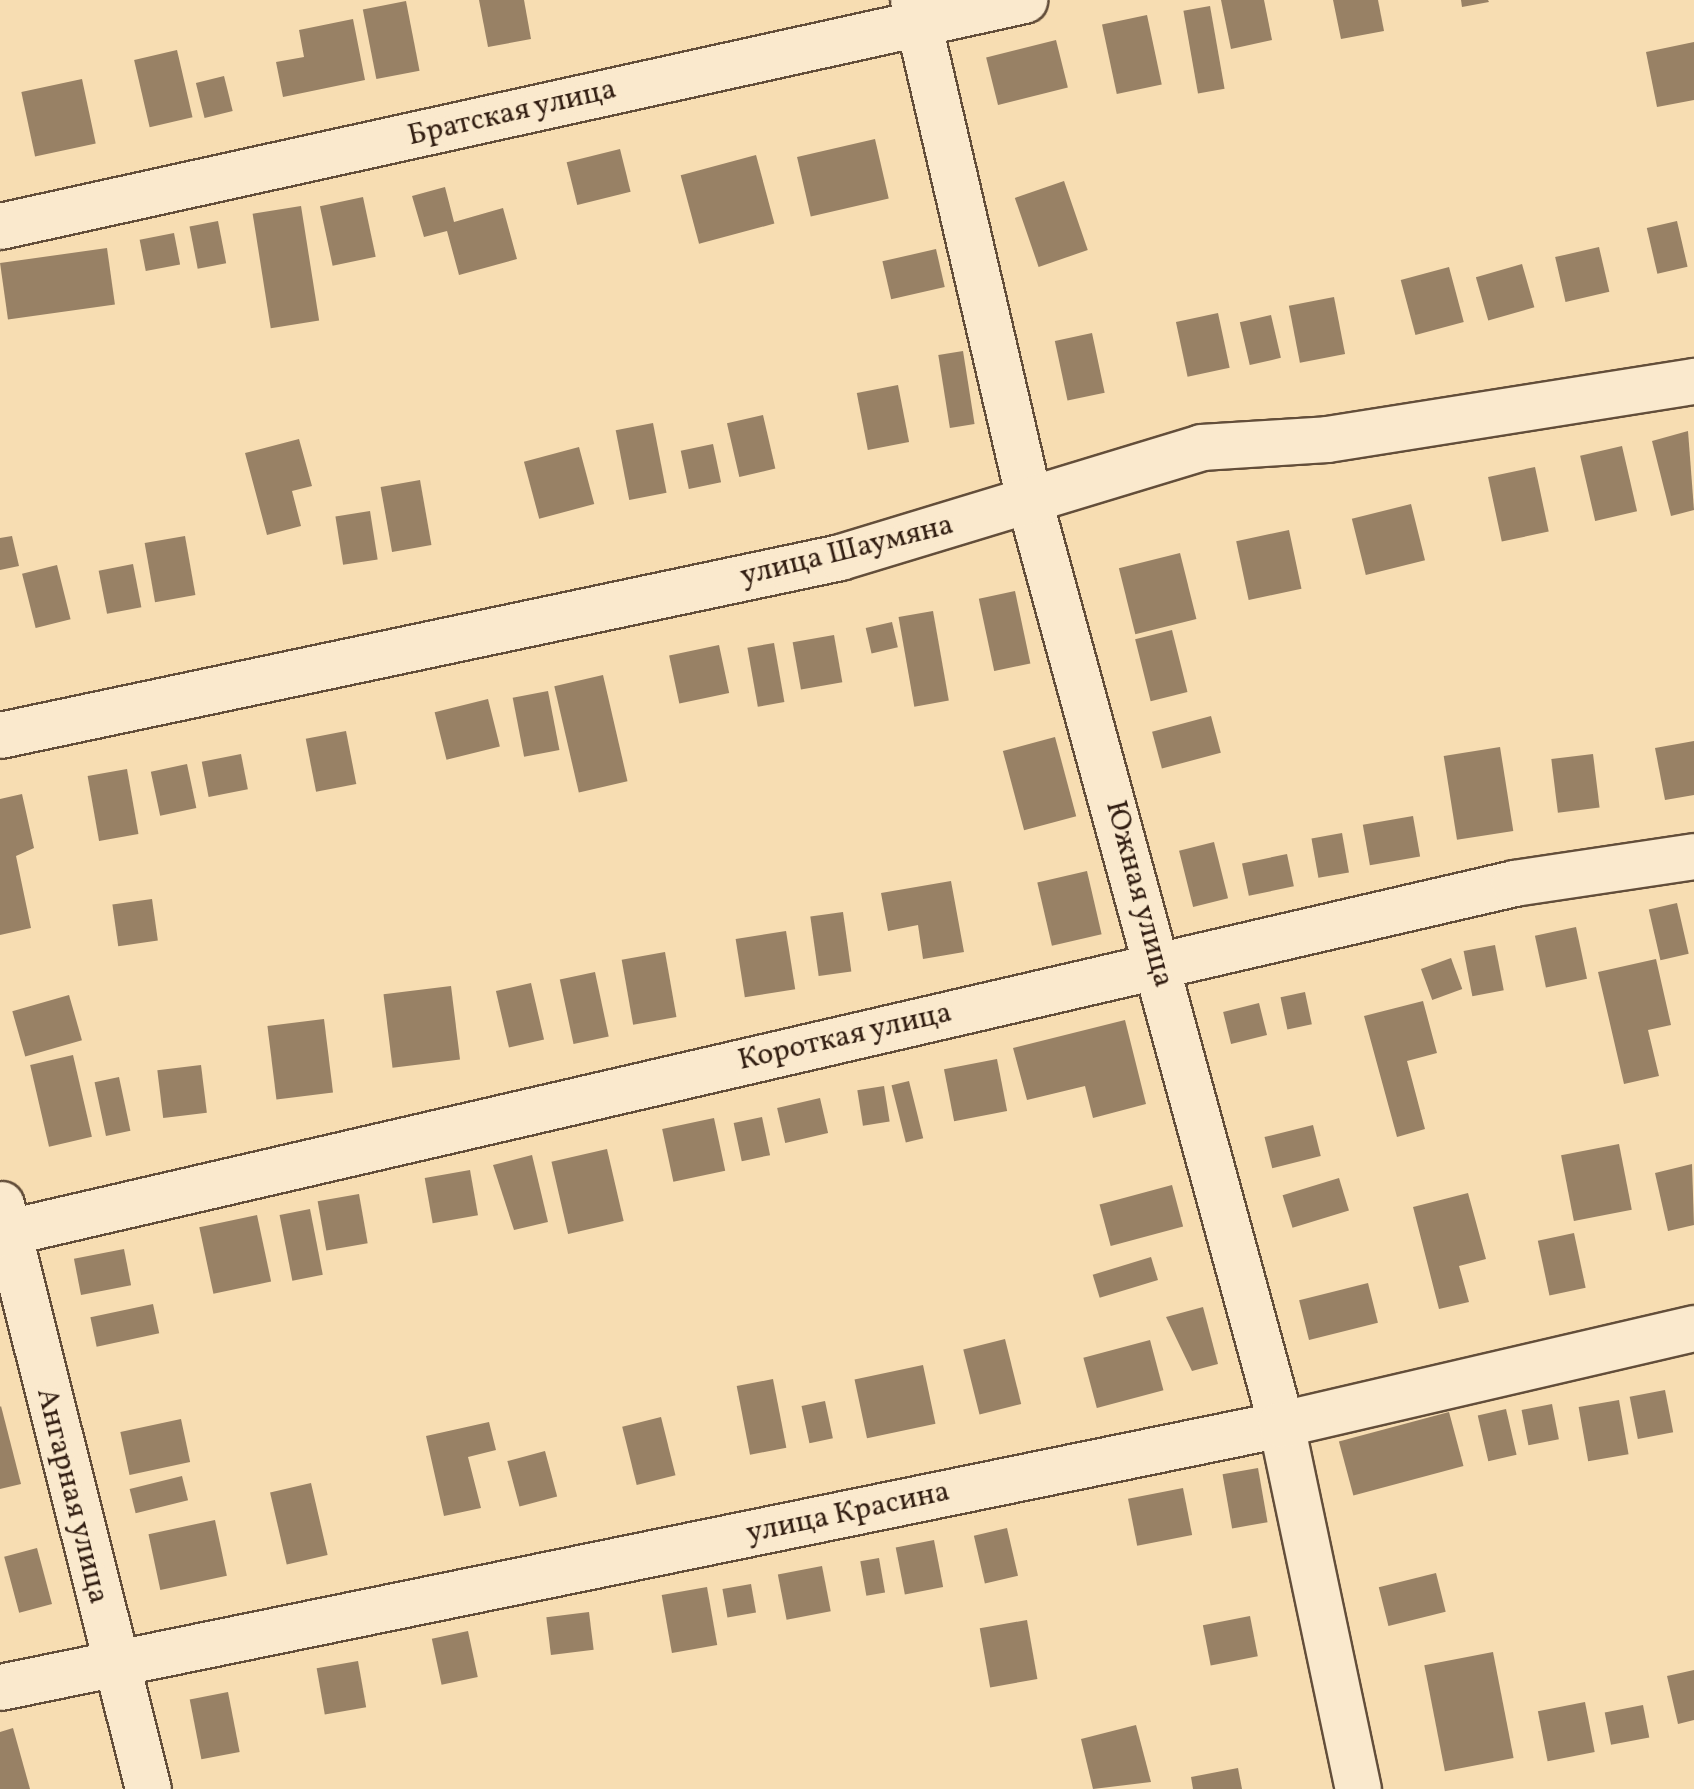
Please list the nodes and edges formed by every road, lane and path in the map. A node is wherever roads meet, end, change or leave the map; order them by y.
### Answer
1 (1024, 0) edge
2 (915, 11) edge
3 (0, 226) edge
4 (1694, 381) edge
5 (1030, 504) junction
6 (0, 736) edge
7 (1694, 856) edge
8 (1159, 964) junction
9 (3, 1223) edge
10 (1694, 1328) edge
11 (1281, 1424) junction
12 (114, 1664) junction
13 (0, 1687) edge
14 (148, 1789) edge
15 (1358, 1789) edge

1 - 2 street, Братская улица
2 - 3 street, Братская улица
2 - 5 street, Южная улица
4 - 5 street, улица Шаумяна
5 - 6 street, улица Шаумяна
5 - 8 street, Южная улица
7 - 8 street, Короткая улица
8 - 9 street, Короткая улица
8 - 11 street, Южная улица
9 - 12 street, Ангарная улица
10 - 11 street, улица Красина
11 - 12 street, улица Красина
11 - 15 street, Южная улица
12 - 13 street, улица Красина
12 - 14 street, Ангарная улица

